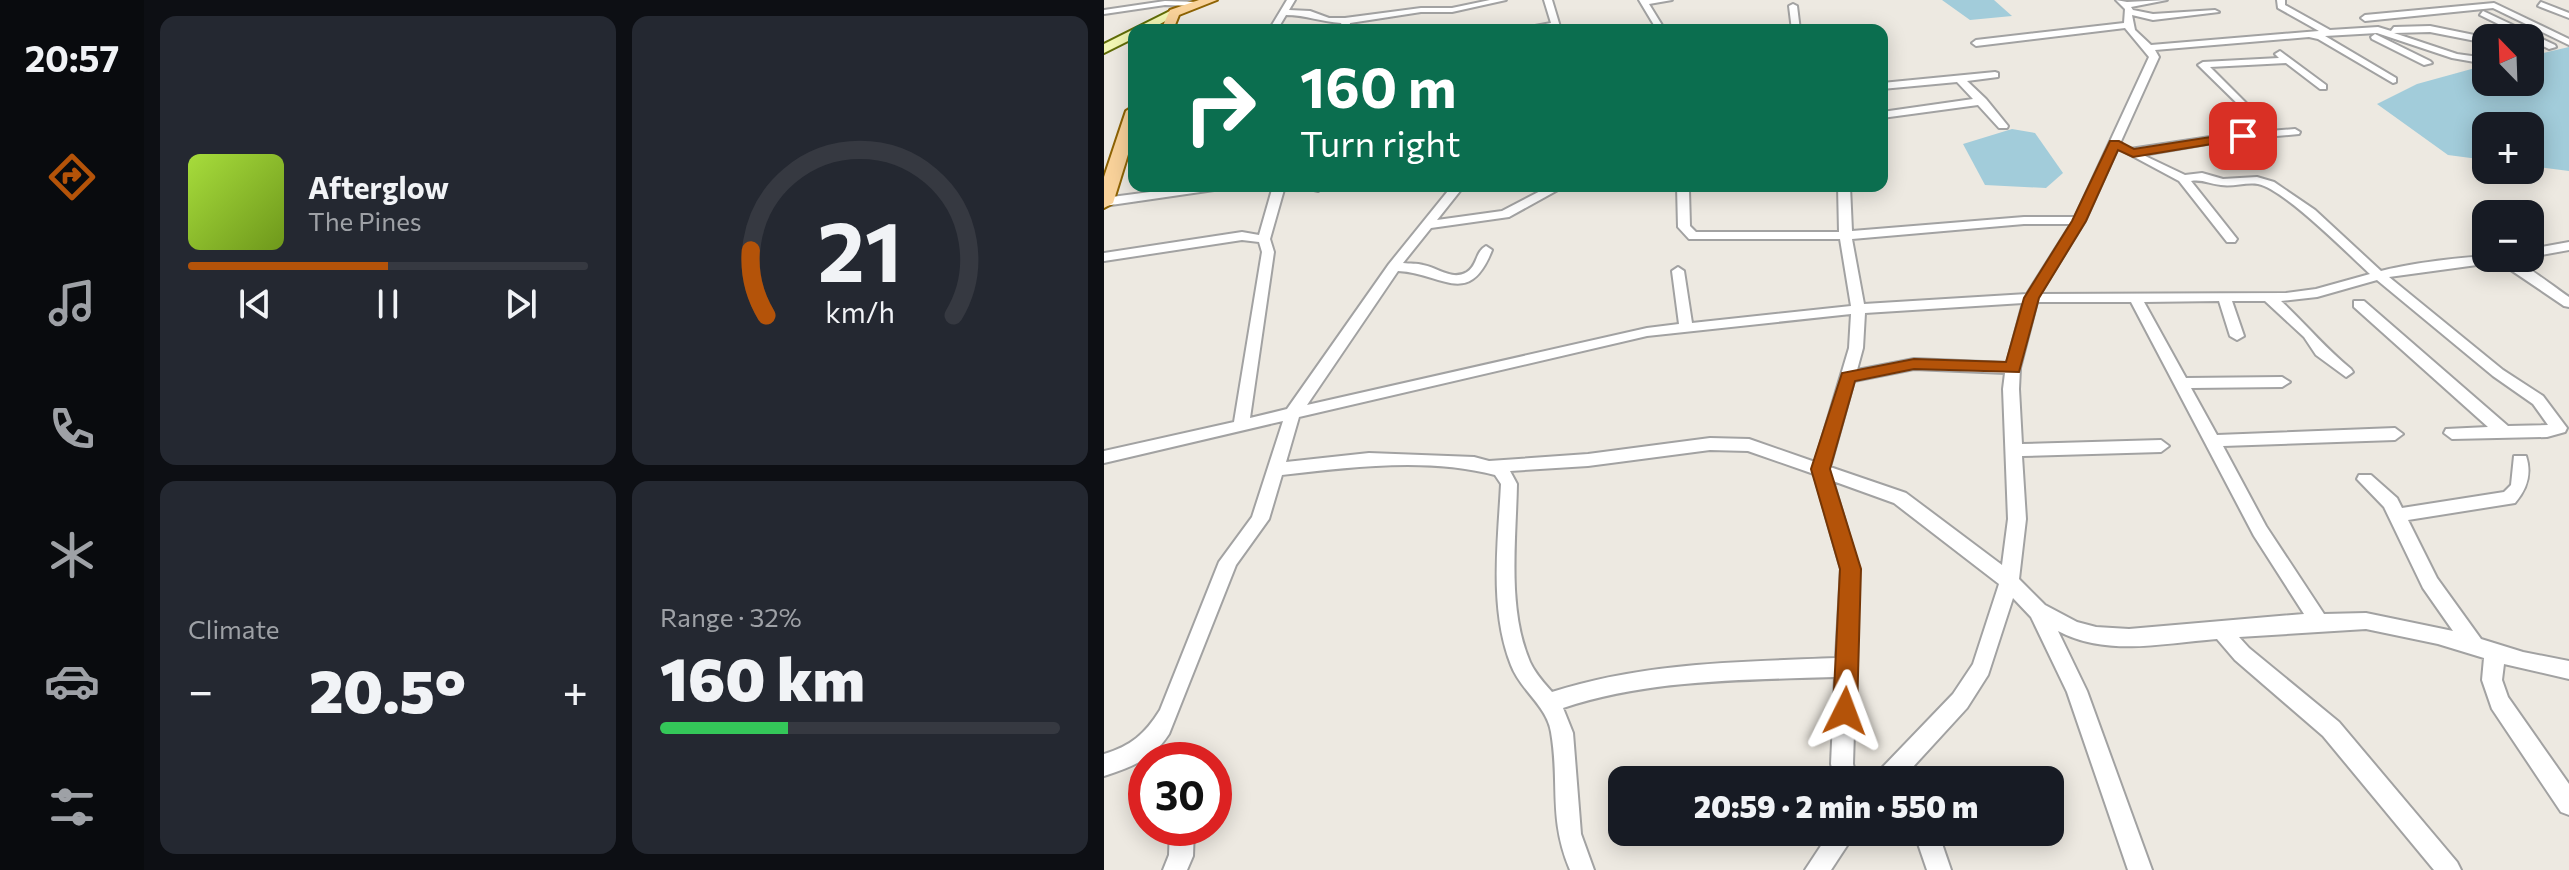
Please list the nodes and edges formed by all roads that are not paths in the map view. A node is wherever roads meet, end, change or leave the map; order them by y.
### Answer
1 (1291, 0) edge
2 (1502, 0) edge
3 (1548, 0) edge
4 (1668, 0) edge
5 (2163, 0) edge
6 (2281, 0) edge
7 (1198, 1) edge
8 (1644, 1) edge
9 (1141, 3) edge
10 (2541, 4) dead end
11 (1793, 6) dead end
12 (2125, 6) edge
13 (1104, 12) edge
14 (1285, 12) junction
15 (2215, 12) dead end
16 (1174, 13) junction
17 (2483, 13) dead end
18 (2569, 16) edge
19 (2365, 18) dead end
20 (1152, 24) edge
21 (1169, 24) edge
22 (1277, 24) edge
23 (1340, 24) edge
24 (1355, 24) edge
25 (1556, 24) edge
26 (1657, 24) edge
27 (1795, 24) edge
28 (2126, 25) junction
29 (2359, 30) junction
30 (2326, 31) junction
31 (2385, 31) junction
32 (2309, 34) junction
33 (1128, 36) edge
34 (2472, 37) edge
35 (2259, 38) junction
36 (2218, 42) junction
37 (1976, 43) dead end
38 (2569, 43) edge
39 (2552, 47) junction
40 (2150, 48) junction
41 (1104, 49) edge
42 (2544, 49) edge
43 (2472, 59) edge
44 (2287, 60) junction
45 (2235, 63) junction
46 (2427, 63) dead end
47 (1995, 75) dead end
48 (1959, 78) junction
49 (2393, 80) dead end
50 (1888, 85) edge
51 (2323, 87) dead end
52 (1983, 101) junction
53 (2246, 109) dead end
54 (1888, 114) edge
55 (2003, 126) dead end
56 (1128, 130) edge
57 (2295, 132) dead end
58 (2115, 144) junction
59 (2133, 153) junction
60 (1120, 156) edge
61 (2183, 179) junction
62 (1177, 192) edge
63 (1277, 192) edge
64 (1453, 192) edge
65 (1547, 192) edge
66 (1684, 192) edge
67 (1844, 192) edge
68 (1104, 202) edge
69 (2079, 221) junction
70 (1427, 225) junction
71 (1846, 235) junction
72 (1264, 239) junction
73 (2231, 239) dead end
74 (2569, 246) edge
75 (1486, 250) dead end
76 (2544, 250) edge
77 (1104, 257) edge
78 (2472, 262) edge
79 (1394, 267) junction
80 (1678, 271) dead end
81 (2523, 272) edge
82 (2378, 275) junction
83 (2135, 297) junction
84 (2224, 297) junction
85 (2268, 297) junction
86 (2031, 298) junction
87 (2569, 303) edge
88 (2359, 304) dead end
89 (1858, 309) junction
90 (1686, 327) junction
91 (2237, 336) dead end
92 (2013, 368) junction
93 (2346, 372) dead end
94 (1848, 377) junction
95 (2282, 382) dead end
96 (2180, 383) junction
97 (1293, 413) junction
98 (1241, 425) junction
99 (2504, 432) junction
100 (2452, 433) dead end
101 (2395, 434) dead end
102 (2211, 441) junction
103 (2161, 446) dead end
104 (2015, 450) junction
105 (1104, 457) edge
106 (2520, 460) dead end
107 (1492, 466) junction
108 (1277, 469) junction
109 (1821, 469) junction
110 (2365, 479) dead end
111 (2398, 515) junction
112 (2009, 581) junction
113 (2038, 611) junction
114 (2319, 622) junction
115 (2223, 632) junction
116 (2485, 650) junction
117 (1847, 667) junction
118 (2568, 671) edge
119 (1548, 703) junction
120 (1154, 742) edge
121 (1128, 760) edge
122 (1104, 765) edge
123 (1842, 766) edge
124 (1904, 766) edge
125 (2569, 804) edge
126 (1181, 846) edge
127 (1834, 846) edge
128 (1931, 846) edge
129 (1175, 870) edge
130 (1582, 870) edge
131 (1817, 870) edge
132 (1939, 870) edge
133 (2140, 870) edge
134 (2449, 870) edge

1 - 14 street
2 - 24 street
3 - 25 street
4 - 8 street
5 - 12 street
6 - 30 street
7 - 9 street
7 - 16 main road
8 - 26 street
9 - 13 street
10 - 18 street
11 - 27 street
12 - 15 street
12 - 28 street
14 - 22 street
14 - 23 street
16 - 20 main road
16 - 21 main road
17 - 39 street
19 - 38 street
28 - 37 street
28 - 40 street
29 - 30 street
29 - 31 street
29 - 46 street
30 - 32 street
31 - 34 street
31 - 43 street
32 - 35 street
32 - 49 street
33 - 41 main road
35 - 36 street
35 - 44 street
36 - 40 street
36 - 45 street
38 - 39 street
39 - 42 street
40 - 58 street
44 - 45 street
44 - 51 street
45 - 53 street
47 - 48 street
48 - 50 street
48 - 52 street
52 - 54 street
52 - 55 street
56 - 60 main road
57 - 59 street
58 - 59 street
58 - 69 street
59 - 61 street
60 - 68 main road
61 - 73 street
61 - 82 street
62 - 68 street
63 - 72 street
64 - 70 street
65 - 70 street
66 - 71 street
67 - 71 street
69 - 71 street
69 - 86 street
70 - 79 street
71 - 89 street
72 - 77 street
72 - 98 street
74 - 76 street
75 - 79 street
78 - 82 street
79 - 97 street
80 - 90 street
81 - 87 street
82 - 85 street
82 - 99 street
83 - 84 street
83 - 86 street
83 - 96 street
84 - 85 street
84 - 91 street
85 - 93 street
86 - 89 street
86 - 92 street
88 - 99 street
89 - 90 street
89 - 94 street
90 - 97 street
92 - 94 street
92 - 104 street
94 - 109 street
95 - 96 street
96 - 102 street
97 - 98 street
97 - 108 street
98 - 105 street
99 - 100 street
101 - 102 street
102 - 114 street
103 - 104 street
104 - 112 street
106 - 111 street
107 - 108 street
107 - 109 street
107 - 119 street
108 - 120 street
109 - 112 street
109 - 117 street
110 - 111 street
111 - 116 street
112 - 113 street
112 - 124 street
113 - 115 street
113 - 133 street
114 - 115 street
114 - 116 street
115 - 134 street
116 - 118 street
116 - 125 street
117 - 119 street
117 - 123 street
119 - 130 street
121 - 122 street
126 - 129 street
127 - 131 street
128 - 132 street

